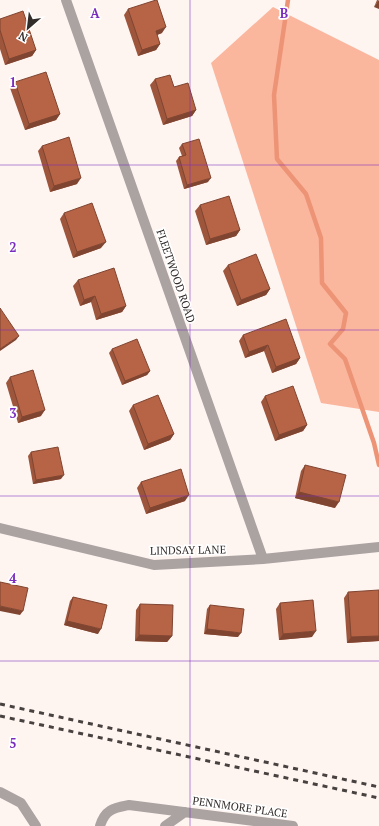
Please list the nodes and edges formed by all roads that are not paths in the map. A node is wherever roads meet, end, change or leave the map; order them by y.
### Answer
1 (66, 0) edge
2 (0, 528) edge
3 (379, 547) edge
4 (263, 560) junction
5 (0, 792) edge
6 (185, 812) junction
7 (36, 826) edge
8 (100, 826) edge
9 (165, 826) edge
10 (292, 826) edge

1 - 4 street, FLEETWOOD ROAD
2 - 4 street, LINDSAY LANE
3 - 4 street, LINDSAY LANE
5 - 7 street
6 - 8 street, PENNMORE PLACE
6 - 9 street, PENNMORE PLACE
6 - 10 street, PENNMORE PLACE

